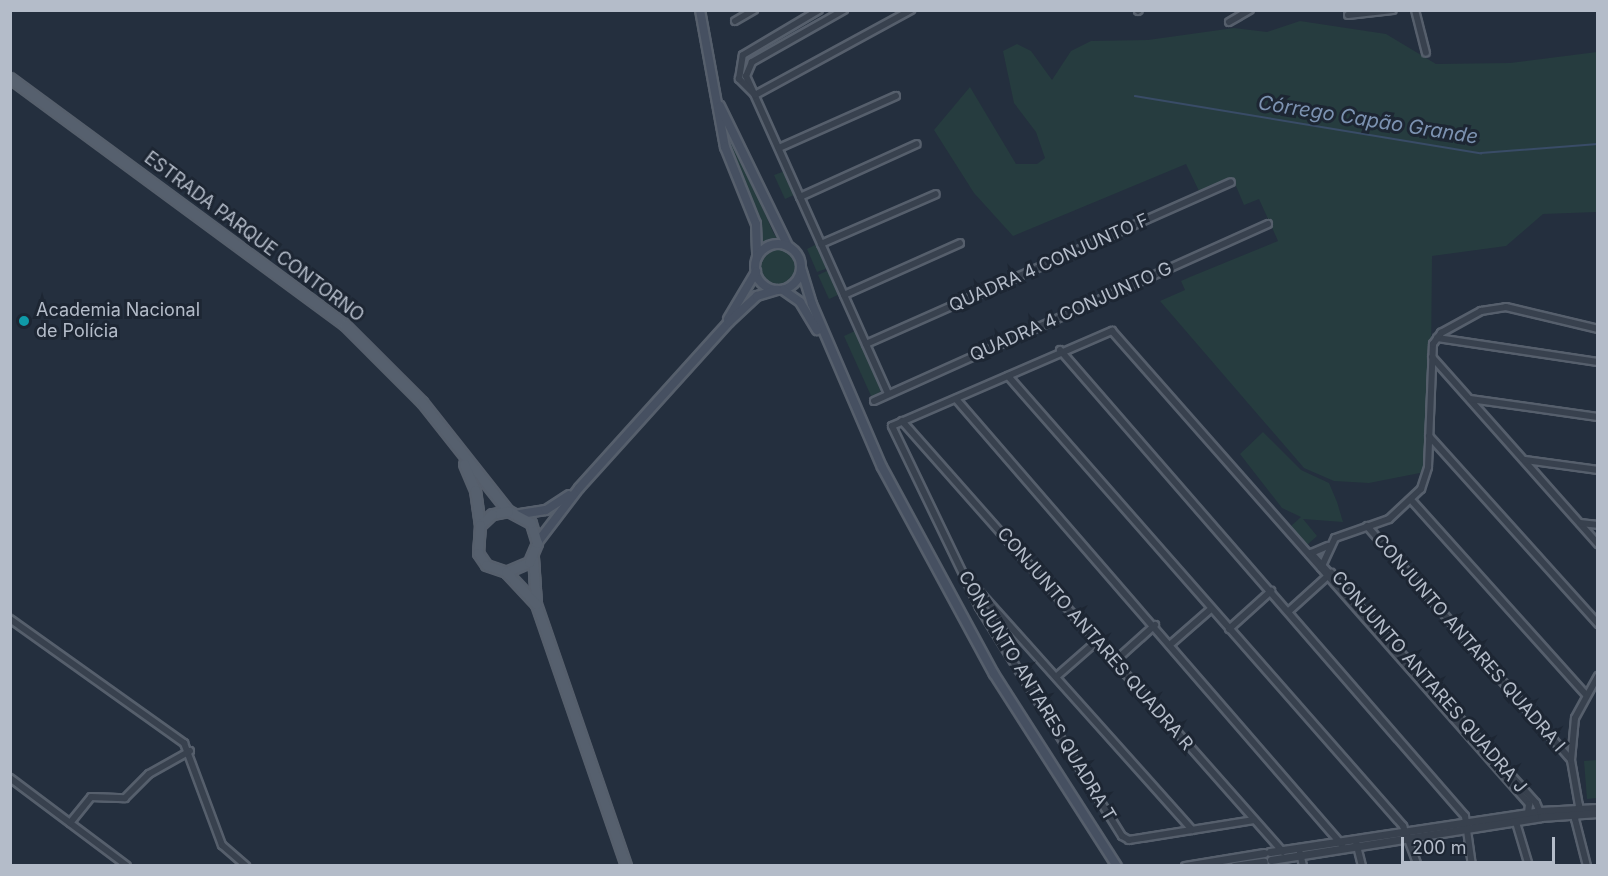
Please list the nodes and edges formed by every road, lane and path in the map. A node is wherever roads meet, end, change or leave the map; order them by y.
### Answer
1 (700, 10) edge
2 (754, 10) edge
3 (819, 10) edge
4 (844, 10) edge
5 (911, 10) edge
6 (1250, 10) edge
7 (1393, 10) edge
8 (1415, 10) edge
9 (1348, 15) dead end
10 (735, 21) dead end
11 (1229, 22) dead end
12 (792, 25) junction
13 (798, 36) junction
14 (1426, 53) dead end
15 (10, 78) edge
16 (714, 93) junction
17 (755, 95) junction
18 (896, 96) dead end
19 (917, 144) dead end
20 (779, 148) junction
21 (1231, 182) dead end
22 (936, 194) dead end
23 (800, 197) junction
24 (1268, 224) dead end
25 (960, 243) dead end
26 (822, 244) junction
27 (788, 246) junction
28 (757, 257) junction
29 (801, 268) junction
30 (756, 272) junction
31 (780, 290) junction
32 (844, 295) junction
33 (1598, 329) edge
34 (716, 336) junction
35 (1437, 338) junction
36 (866, 344) junction
37 (1060, 350) junction
38 (1432, 357) junction
39 (833, 358) junction
40 (1598, 362) edge
41 (1008, 376) junction
42 (888, 394) junction
43 (956, 399) junction
44 (1470, 399) junction
45 (874, 401) dead end
46 (1598, 417) edge
47 (902, 421) junction
48 (1429, 436) junction
49 (456, 445) junction
50 (1524, 460) junction
51 (1598, 470) edge
52 (579, 488) junction
53 (1413, 502) junction
54 (508, 511) junction
55 (520, 514) junction
56 (1579, 523) junction
57 (480, 525) junction
58 (1598, 525) edge
59 (1367, 526) junction
60 (537, 543) junction
61 (1598, 544) edge
62 (1328, 546) junction
63 (1309, 554) junction
64 (533, 557) junction
65 (1323, 565) junction
66 (961, 571) junction
67 (506, 572) junction
68 (1330, 574) junction
69 (1271, 591) junction
70 (988, 601) junction
71 (536, 604) junction
72 (979, 607) junction
73 (1210, 609) junction
74 (1289, 611) junction
75 (10, 619) edge
76 (1598, 624) edge
77 (1155, 625) junction
78 (1229, 629) junction
79 (1097, 641) junction
80 (1172, 643) junction
81 (1114, 661) junction
82 (1598, 676) edge
83 (1056, 677) junction
84 (1586, 694) junction
85 (1480, 744) junction
86 (190, 751) junction
87 (1570, 760) junction
88 (10, 778) edge
89 (1598, 808) edge
90 (1578, 809) junction
91 (1528, 813) junction
92 (1598, 813) edge
93 (1541, 814) junction
94 (1514, 818) junction
95 (1254, 820) junction
96 (70, 822) junction
97 (1468, 826) junction
98 (1192, 830) junction
99 (1092, 831) junction
100 (1408, 835) junction
101 (1356, 844) junction
102 (1342, 846) junction
103 (1300, 853) junction
104 (1283, 855) junction
105 (1240, 856) junction
106 (1232, 863) edge
107 (1241, 865) edge
108 (128, 866) edge
109 (246, 866) edge
110 (626, 866) edge
111 (1110, 866) edge
112 (1117, 866) edge
113 (1185, 866) edge
114 (1303, 866) edge
115 (1362, 866) edge
116 (1418, 866) edge
117 (1472, 866) edge
118 (1529, 866) edge
119 (1587, 866) edge

1 - 16 main road
2 - 10 street
3 - 12 street
4 - 13 street
5 - 17 street
6 - 11 street
7 - 9 street
8 - 14 street
12 - 13 street
12 - 17 street
13 - 17 street
15 - 49 main road, ESTRADA PARQUE CONTORNO
16 - 27 main road
16 - 28 main road
17 - 20 street
18 - 20 street
19 - 23 street
20 - 23 street
21 - 36 street, QUADRA 4 CONJUNTO F
22 - 26 street
23 - 26 street
24 - 42 street, QUADRA 4 CONJUNTO G
25 - 32 street
26 - 32 street
27 - 28 main road
27 - 29 main road
28 - 30 main road
29 - 31 main road
29 - 39 main road
30 - 31 main road
30 - 34 main road
31 - 34 main road
31 - 39 main road
32 - 36 street
33 - 35 street
34 - 52 main road
35 - 38 street
35 - 40 street
36 - 42 street
37 - 41 street
37 - 63 street, CONJUNTO ANTARES QUADRA J
37 - 69 street
38 - 44 street
38 - 48 street
39 - 99 main road
41 - 43 street
41 - 73 street
42 - 45 street, QUADRA 4 CONJUNTO G
43 - 47 street
43 - 77 street
44 - 46 street
44 - 50 street
47 - 66 street, CONJUNTO ANTARES QUADRA T
47 - 79 street, CONJUNTO ANTARES QUADRA R
48 - 53 street
48 - 76 street
49 - 54 main road, ESTRADA PARQUE CONTORNO
49 - 57 main road
50 - 51 street
50 - 56 street
52 - 55 main road
52 - 60 main road
53 - 59 street
53 - 84 street
54 - 55 main road
54 - 57 main road
55 - 60 main road
56 - 58 street
56 - 61 street
57 - 67 main road
59 - 62 street
59 - 87 street, CONJUNTO ANTARES QUADRA I
60 - 64 main road
62 - 63 street
62 - 65 street
63 - 65 street, CONJUNTO ANTARES QUADRA J
64 - 67 main road
64 - 71 main road
65 - 68 street, CONJUNTO ANTARES QUADRA J
66 - 70 street
66 - 72 street, CONJUNTO ANTARES QUADRA T
67 - 71 main road
68 - 74 street
68 - 85 street, CONJUNTO ANTARES QUADRA J
69 - 74 street
69 - 78 street
70 - 72 street
70 - 83 street
71 - 110 main road
72 - 98 street, CONJUNTO ANTARES QUADRA T
73 - 78 street
73 - 80 street
74 - 97 street
75 - 86 street
77 - 80 street
77 - 81 street
78 - 100 street
79 - 81 street, CONJUNTO ANTARES QUADRA R
79 - 83 street
80 - 102 street
81 - 95 street, CONJUNTO ANTARES QUADRA R
82 - 84 street
83 - 98 street
84 - 87 street
85 - 91 street, CONJUNTO ANTARES QUADRA J
85 - 93 street, CONJUNTO ANTARES QUADRA J
86 - 96 street
86 - 109 street
87 - 90 street
88 - 96 street
89 - 90 street
90 - 92 street
90 - 93 street
90 - 119 street
91 - 93 street
91 - 94 street
93 - 94 street
94 - 97 street
94 - 118 street
95 - 98 street
95 - 104 street, CONJUNTO ANTARES QUADRA R
96 - 108 street
97 - 100 street
97 - 117 street
99 - 111 main road
99 - 112 main road
100 - 101 street
100 - 116 street
101 - 102 street
101 - 115 street
102 - 103 street
103 - 104 street
103 - 114 street
104 - 105 street
104 - 107 street
105 - 106 street
105 - 107 street
106 - 107 street
106 - 113 street

